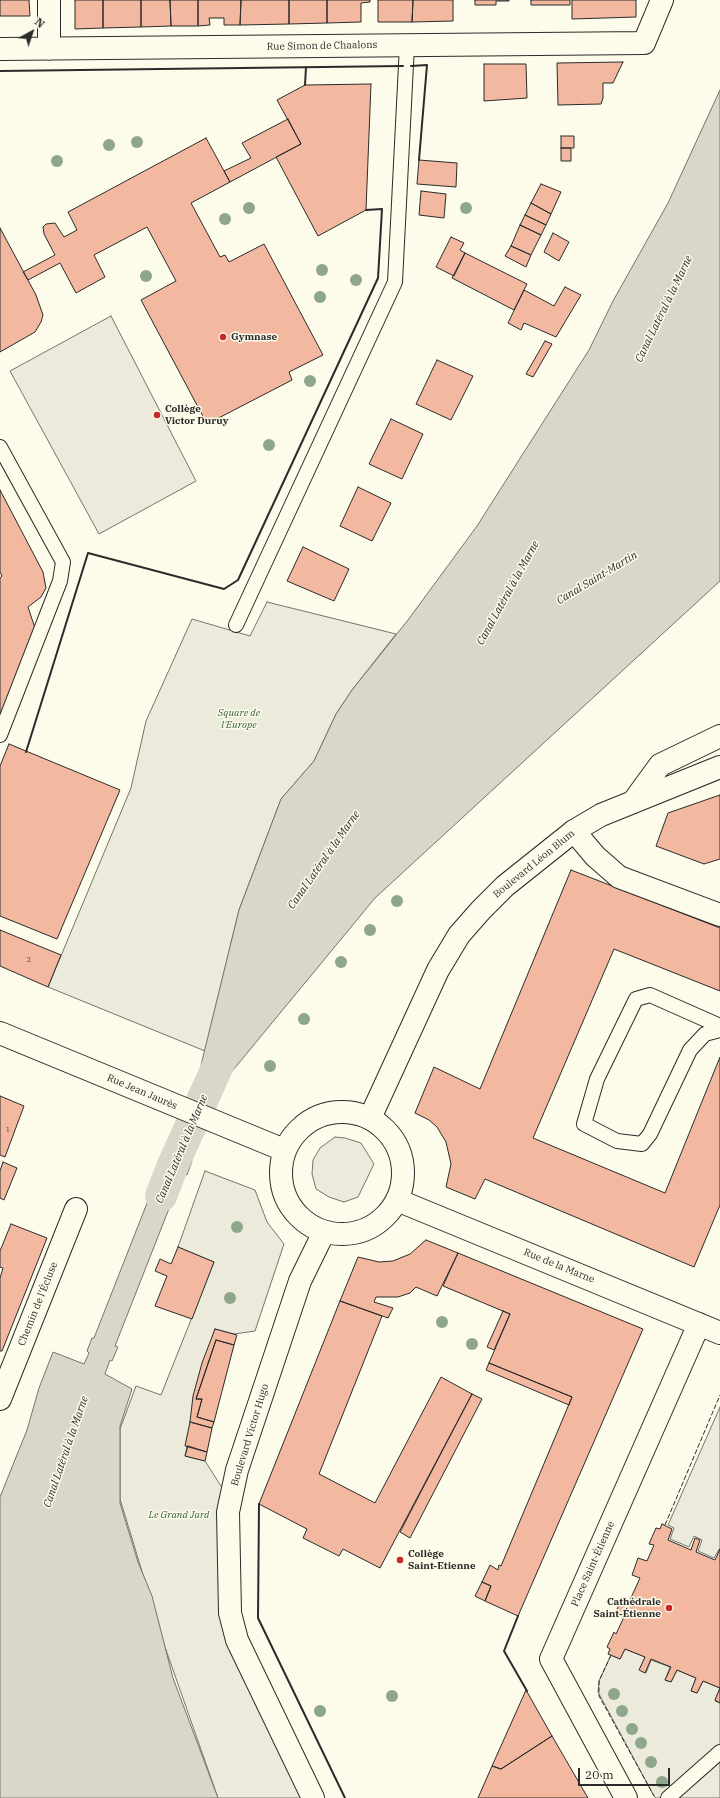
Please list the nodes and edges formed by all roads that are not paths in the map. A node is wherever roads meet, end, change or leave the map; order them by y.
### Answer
1 (49, 0) edge
2 (662, 0) edge
3 (407, 45) junction
4 (0, 49) edge
5 (49, 49) junction
6 (0, 447) edge
7 (236, 625) dead end
8 (0, 735) edge
9 (720, 736) edge
10 (720, 768) edge
11 (633, 802) junction
12 (574, 831) junction
13 (720, 915) edge
14 (720, 1026) edge
15 (720, 1030) edge
16 (0, 1032) edge
17 (370, 1118) junction
18 (284, 1150) junction
19 (397, 1200) junction
20 (76, 1208) dead end
21 (324, 1232) junction
22 (699, 1324) junction
23 (720, 1333) edge
24 (0, 1399) edge
25 (720, 1752) edge
26 (313, 1798) edge
27 (626, 1798) edge
28 (668, 1798) edge

1 - 5 street
2 - 3 street, Rue Simon de Chaalons
3 - 5 street, Rue Simon de Chaalons
3 - 7 lane
4 - 5 street, Rue Simon de Chaalons
6 - 8 lane
9 - 11 street
10 - 11 street, Boulevard Léon Blum
11 - 12 street, Boulevard Léon Blum
12 - 13 street
12 - 17 street, Boulevard Léon Blum
14 - 15 lane
16 - 18 street, Rue Jean Jaurès
17 - 18 street
17 - 19 street
18 - 21 street
19 - 21 street
19 - 22 street, Rue de la Marne
20 - 24 street, Chemin de l'Écluse
21 - 26 street, Boulevard Victor Hugo
22 - 23 street, Rue de la Marne
22 - 27 street, Place Saint-Étienne
25 - 28 lane

